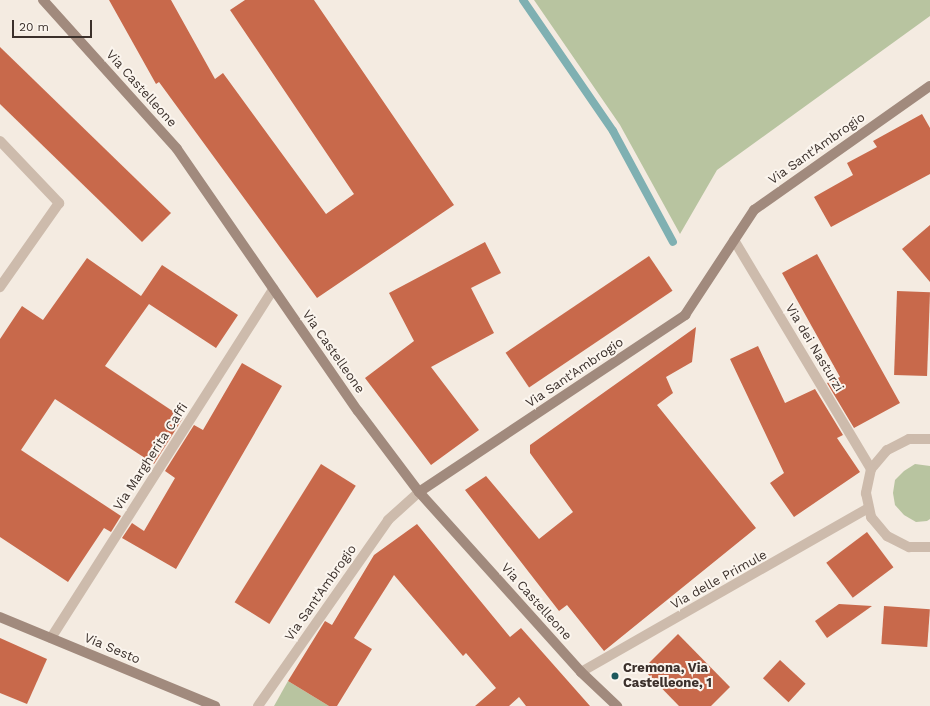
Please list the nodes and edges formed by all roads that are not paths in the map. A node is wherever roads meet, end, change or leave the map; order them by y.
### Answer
1 (43, 0) edge
2 (930, 86) edge
3 (0, 141) edge
4 (734, 240) junction
5 (0, 287) edge
6 (273, 289) junction
7 (930, 439) edge
8 (871, 469) junction
9 (419, 492) junction
10 (869, 508) junction
11 (930, 547) edge
12 (0, 617) edge
13 (51, 638) junction
14 (581, 672) junction
15 (215, 706) edge
16 (258, 706) edge
17 (617, 706) edge

1 - 6 main road, Via Castelleone
2 - 4 main road, Via Sant'Ambrogio
3 - 5 street
4 - 8 street, Via dei Nasturzi
4 - 9 main road, Via Sant'Ambrogio
6 - 9 main road, Via Castelleone
6 - 13 street, Via Margherita Caffi
7 - 8 street
8 - 10 street
9 - 14 main road, Via Castelleone
9 - 16 street, Via Sant'Ambrogio
10 - 11 street
10 - 14 street, Via delle Primule
12 - 13 main road, Via Sesto
13 - 15 main road, Via Sesto
14 - 17 main road, Via Castelleone

